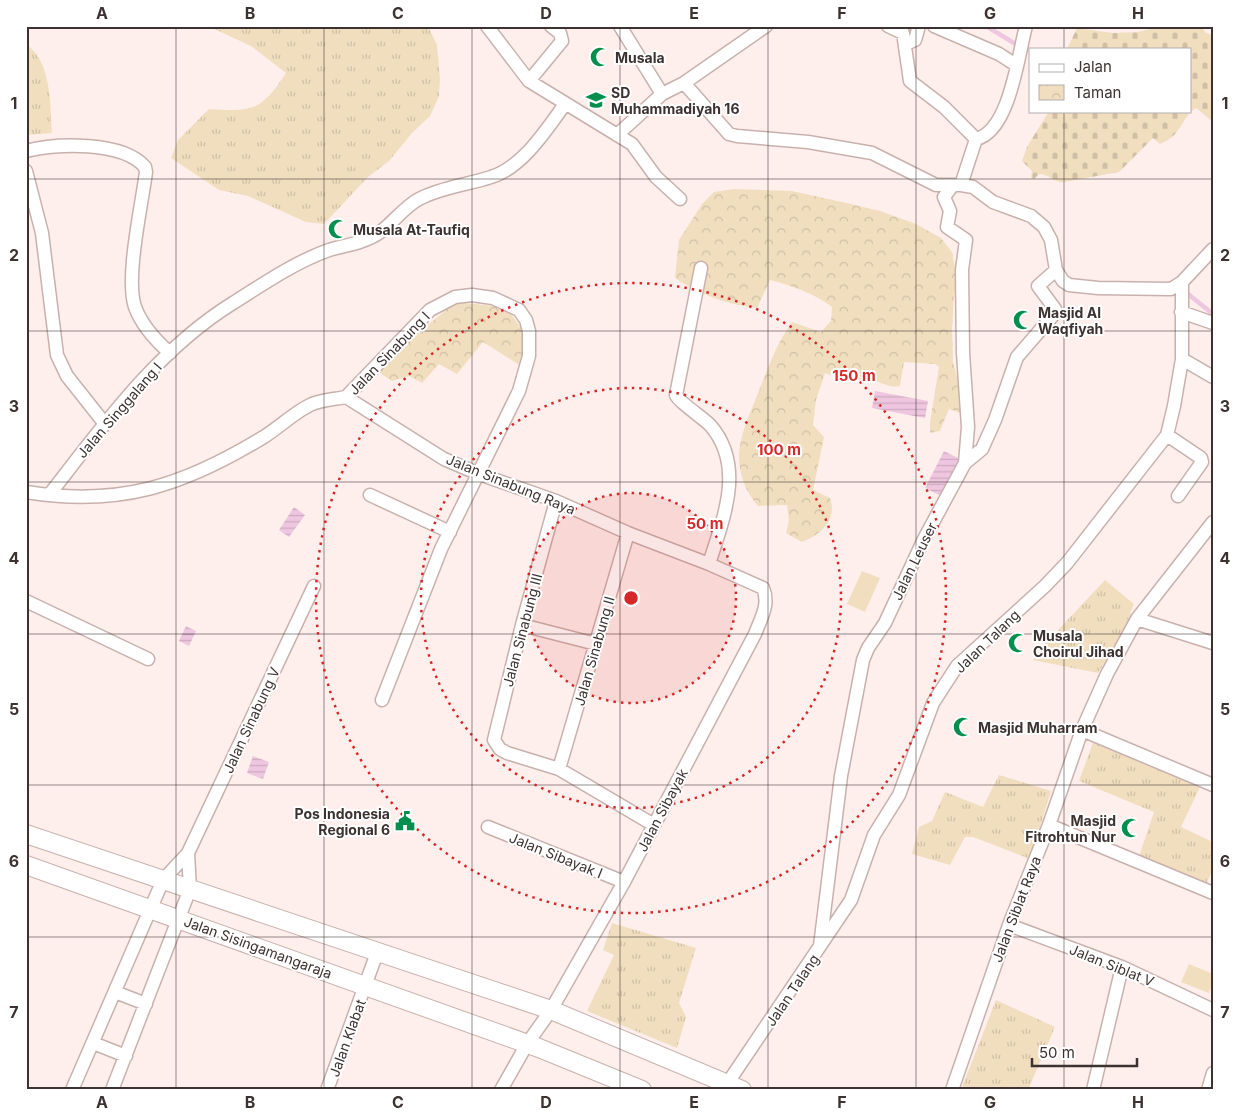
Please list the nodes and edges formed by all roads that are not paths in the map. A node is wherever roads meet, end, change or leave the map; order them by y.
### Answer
1 (487, 26) edge
2 (551, 26) edge
3 (620, 26) edge
4 (766, 26) edge
5 (888, 26) edge
6 (919, 26) edge
7 (934, 26) edge
8 (1026, 26) edge
9 (906, 44) junction
10 (1017, 61) junction
11 (529, 81) junction
12 (684, 83) junction
13 (662, 94) junction
14 (565, 104) junction
15 (617, 135) junction
16 (976, 139) junction
17 (26, 150) edge
18 (26, 171) edge
19 (957, 185) junction
20 (680, 199) dead end
21 (1211, 253) edge
22 (701, 268) dead end
23 (1056, 270) junction
24 (1182, 282) junction
25 (1181, 312) junction
26 (1213, 323) edge
27 (170, 353) junction
28 (1182, 359) junction
29 (1213, 377) edge
30 (346, 397) junction
31 (105, 424) junction
32 (1167, 435) junction
33 (965, 463) junction
34 (478, 474) junction
35 (26, 492) edge
36 (49, 495) junction
37 (370, 495) dead end
38 (1178, 496) dead end
39 (556, 501) junction
40 (1211, 524) edge
41 (450, 532) junction
42 (628, 533) junction
43 (709, 564) junction
44 (314, 586) dead end
45 (26, 601) edge
46 (766, 606) joint
47 (1137, 620) junction
48 (522, 625) junction
49 (1213, 642) edge
50 (596, 644) junction
51 (148, 659) dead end
52 (382, 700) dead end
53 (1082, 730) junction
54 (559, 769) junction
55 (1213, 785) edge
56 (1049, 824) junction
57 (654, 825) junction
58 (488, 827) dead end
59 (26, 834) edge
60 (188, 853) junction
61 (26, 865) edge
62 (163, 880) junction
63 (624, 882) junction
64 (190, 889) junction
65 (1213, 892) edge
66 (150, 908) junction
67 (180, 919) junction
68 (1009, 925) junction
69 (820, 948) junction
70 (378, 950) junction
71 (1122, 966) junction
72 (366, 986) junction
73 (115, 992) junction
74 (146, 1004) junction
75 (551, 1010) junction
76 (1213, 1010) edge
77 (93, 1043) junction
78 (527, 1044) junction
79 (126, 1056) junction
80 (1213, 1073) edge
81 (624, 1086) edge
82 (734, 1087) edge
83 (72, 1090) edge
84 (112, 1090) edge
85 (327, 1090) edge
86 (501, 1090) edge
87 (642, 1090) edge
88 (952, 1090) edge
89 (1093, 1090) edge
90 (1208, 1090) edge

1 - 11 street
2 - 11 street
3 - 13 street
4 - 12 street
5 - 9 street
6 - 9 street
7 - 10 street
8 - 10 street
9 - 16 street
10 - 16 street
11 - 14 street
12 - 13 street
12 - 19 street
13 - 15 street
14 - 15 street
14 - 27 street, Jalan Singgalang I
15 - 20 street
16 - 19 street
17 - 27 street
18 - 31 street
19 - 23 street
19 - 33 street, Jalan Leuser
21 - 24 street
22 - 43 street
23 - 24 street
23 - 33 street
24 - 25 street, Jalan Talang
25 - 26 street
25 - 28 street, Jalan Talang
27 - 31 street, Jalan Singgalang I
28 - 29 street
28 - 32 street, Jalan Talang
30 - 34 street, Jalan Sinabung Raya
30 - 34 street, Jalan Sinabung I
30 - 36 street
31 - 36 street, Jalan Singgalang I
32 - 38 street
32 - 69 street, Jalan Talang
33 - 69 street, Jalan Leuser
34 - 39 street, Jalan Sinabung Raya
34 - 41 street, Jalan Sinabung I
35 - 36 street
37 - 41 street
39 - 42 street, Jalan Sinabung Raya
39 - 48 street, Jalan Sinabung III
40 - 47 street, Jalan Siblat Raya
41 - 52 street, Jalan Sinabung I
42 - 43 street, Jalan Sinabung Raya
42 - 50 street, Jalan Sinabung II
43 - 46 street, Jalan Sinabung Raya
44 - 60 street, Jalan Sinabung V
45 - 51 street
46 - 57 street, Jalan Sibayak
47 - 49 street
47 - 53 street, Jalan Siblat Raya
48 - 50 street
48 - 54 street, Jalan Sinabung III
50 - 54 street, Jalan Sinabung II
53 - 55 street
53 - 56 street, Jalan Siblat Raya
54 - 57 street
56 - 65 street
56 - 68 street, Jalan Siblat Raya
57 - 63 street, Jalan Sibayak
58 - 63 street, Jalan Sibayak I
59 - 62 main road
60 - 62 street
60 - 64 street
61 - 66 main road, Jalan Sisingamangaraja
62 - 64 main road
62 - 66 street
63 - 75 street, Jalan Sibayak
64 - 67 street
64 - 70 main road
66 - 67 main road, Jalan Sisingamangaraja
66 - 73 street
67 - 72 main road, Jalan Sisingamangaraja
67 - 74 street
68 - 71 street, Jalan Siblat V
68 - 88 street, Jalan Siblat Raya
69 - 82 street, Jalan Talang
70 - 72 street
70 - 75 main road
71 - 76 street, Jalan Siblat V
71 - 89 street
72 - 78 main road, Jalan Sisingamangaraja
72 - 85 street, Jalan Klabat
73 - 74 street
73 - 77 street
74 - 79 street
75 - 78 street
75 - 82 main road
77 - 79 street
77 - 83 street
78 - 81 main road, Jalan Sisingamangaraja
78 - 86 street
79 - 84 street
80 - 90 street
81 - 87 main road, Jalan Sisingamangaraja

